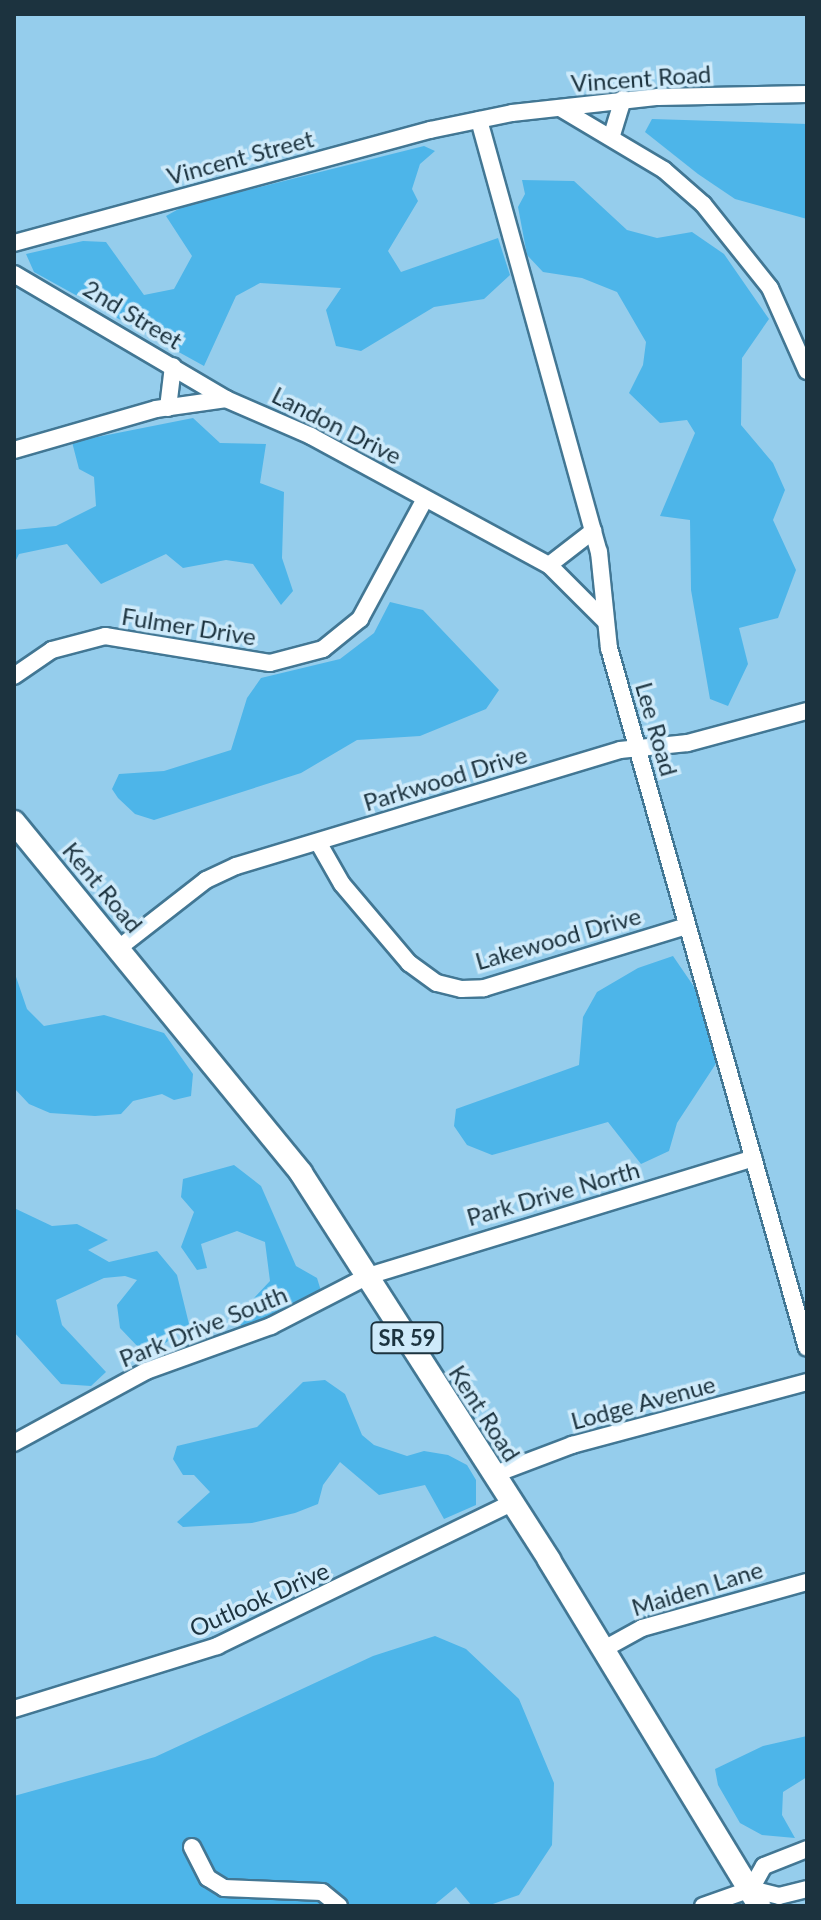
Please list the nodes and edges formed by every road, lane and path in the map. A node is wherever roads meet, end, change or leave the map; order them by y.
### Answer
1 (807, 94) edge
2 (623, 99) junction
3 (560, 108) junction
4 (479, 120) junction
5 (612, 135) junction
6 (14, 243) edge
7 (14, 274) edge
8 (173, 366) junction
9 (807, 371) edge
10 (226, 399) junction
11 (168, 408) junction
12 (14, 450) edge
13 (425, 499) junction
14 (593, 531) junction
15 (549, 565) junction
16 (604, 620) junction
17 (14, 676) edge
18 (807, 711) edge
19 (640, 748) junction
20 (14, 822) edge
21 (318, 842) junction
22 (687, 926) junction
23 (120, 947) junction
24 (753, 1158) junction
25 (368, 1276) junction
26 (807, 1348) edge
27 (807, 1382) edge
28 (14, 1443) edge
29 (493, 1475) junction
30 (512, 1503) junction
31 (807, 1582) edge
32 (604, 1649) junction
33 (14, 1709) edge
34 (192, 1847) dead end
35 (807, 1849) edge
36 (807, 1889) edge
37 (755, 1897) edge
38 (339, 1906) edge
39 (703, 1906) edge

1 - 2 street, Vincent Road
2 - 3 street, Vincent Road
2 - 5 street
3 - 4 street, Vincent Road
3 - 5 street
4 - 6 street, Vincent Street
4 - 14 street, Lee Road
5 - 9 street
7 - 8 street, 2nd Street
8 - 10 street, 2nd Street
8 - 11 street
10 - 11 street
10 - 13 street, Landon Drive
11 - 12 street
13 - 15 street, Landon Drive
13 - 17 street, Fulmer Drive
14 - 15 street
14 - 16 street, Lee Road
15 - 16 street, Landon Drive
16 - 19 street, Lee Road
18 - 19 street, Parkwood Drive
19 - 21 street, Parkwood Drive
19 - 22 street, Lee Road
20 - 23 main road, Kent Road / SR 59
21 - 22 street, Lakewood Drive
21 - 23 street, Parkwood Drive
22 - 24 street, Lee Road
23 - 25 main road, Kent Road / SR 59
24 - 25 street, Park Drive North
24 - 26 street, Lee Road
25 - 28 street, Park Drive South
25 - 29 main road, Kent Road / SR 59
27 - 29 street, Lodge Avenue
29 - 30 main road, Kent Road / SR 59
30 - 32 main road, Kent Road / SR 59
30 - 33 street, Outlook Drive
31 - 32 street, Maiden Lane
32 - 37 main road, Kent Road / SR 59
34 - 38 street
35 - 37 street
36 - 37 street
37 - 39 street

